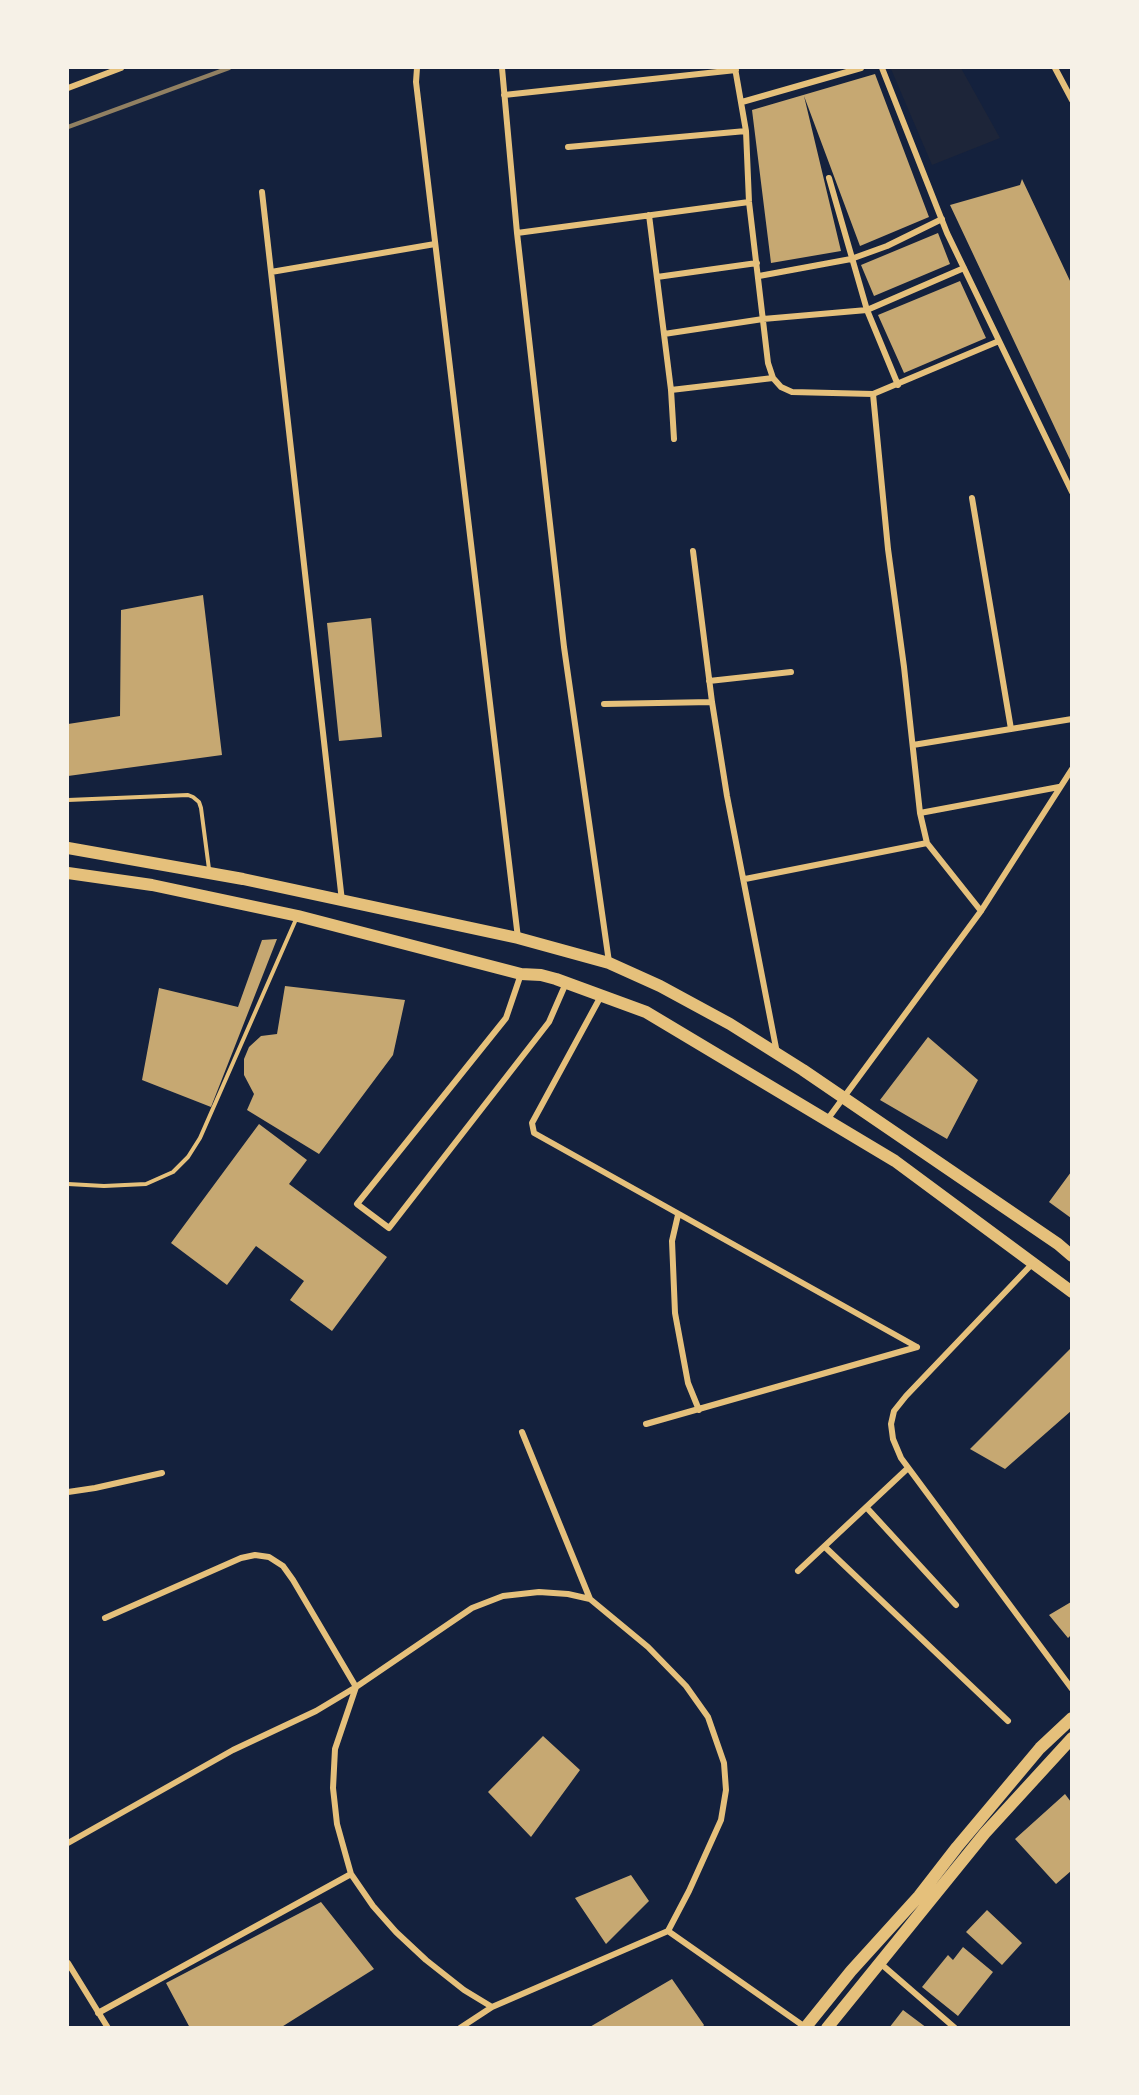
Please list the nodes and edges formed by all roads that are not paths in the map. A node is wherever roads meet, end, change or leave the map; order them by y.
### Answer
1 (121, 68) edge
2 (417, 68) edge
3 (502, 68) edge
4 (861, 68) edge
5 (882, 68) edge
6 (1055, 68) edge
7 (735, 69) edge
8 (68, 88) edge
9 (504, 95) junction
10 (1071, 100) edge
11 (742, 102) junction
12 (746, 131) junction
13 (568, 147) dead end
14 (829, 178) dead end
15 (262, 192) dead end
16 (750, 202) junction
17 (649, 215) junction
18 (942, 219) junction
19 (517, 233) junction
20 (435, 243) junction
21 (853, 259) junction
22 (757, 263) junction
23 (964, 268) junction
24 (271, 272) junction
25 (759, 276) junction
26 (657, 277) junction
27 (867, 310) junction
28 (763, 319) junction
29 (664, 334) junction
30 (999, 341) junction
31 (773, 378) junction
32 (898, 385) junction
33 (671, 390) junction
34 (873, 394) junction
35 (674, 439) dead end
36 (1071, 492) edge
37 (972, 498) dead end
38 (693, 551) dead end
39 (791, 672) dead end
40 (709, 681) junction
41 (712, 702) junction
42 (604, 704) dead end
43 (1071, 719) edge
44 (1011, 729) junction
45 (913, 745) junction
46 (1071, 769) edge
47 (1059, 787) junction
48 (68, 800) edge
49 (920, 813) junction
50 (927, 843) junction
51 (68, 849) edge
52 (68, 873) edge
53 (209, 873) junction
54 (745, 879) junction
55 (342, 901) junction
56 (981, 911) junction
57 (298, 916) junction
58 (518, 938) junction
59 (609, 963) junction
60 (521, 974) junction
61 (567, 982) junction
62 (602, 995) junction
63 (777, 1054) junction
64 (843, 1097) junction
65 (827, 1120) junction
66 (68, 1184) edge
67 (678, 1215) junction
68 (1071, 1256) edge
69 (1034, 1263) junction
70 (1071, 1292) edge
71 (699, 1410) junction
72 (646, 1424) dead end
73 (522, 1432) dead end
74 (908, 1468) junction
75 (162, 1473) dead end
76 (68, 1492) edge
77 (867, 1508) junction
78 (825, 1547) junction
79 (798, 1571) dead end
80 (590, 1599) junction
81 (956, 1605) dead end
82 (105, 1618) dead end
83 (356, 1687) junction
84 (1071, 1689) edge
85 (1071, 1718) edge
86 (1008, 1721) dead end
87 (1071, 1738) edge
88 (68, 1843) edge
89 (351, 1874) junction
90 (668, 1931) junction
91 (68, 1963) edge
92 (880, 1963) junction
93 (492, 2007) junction
94 (98, 2013) junction
95 (805, 2027) edge
96 (108, 2028) edge
97 (460, 2028) edge
98 (827, 2028) edge
99 (955, 2028) edge

1 - 8 street
2 - 20 street
3 - 9 street
4 - 11 street
5 - 18 street
6 - 10 street
7 - 9 street
7 - 11 street
9 - 19 street
11 - 12 street
12 - 13 street
12 - 16 street
14 - 21 street
15 - 24 street
16 - 17 street
16 - 22 street
17 - 19 street
17 - 26 street
18 - 21 street
18 - 23 street
19 - 59 street
20 - 24 street
20 - 58 street
21 - 25 street
21 - 27 street
22 - 25 street
22 - 26 street
23 - 27 street
23 - 30 street
24 - 55 street
25 - 28 street
26 - 29 street
27 - 28 street
27 - 32 street
28 - 29 street
28 - 31 street
29 - 33 street
30 - 32 street
30 - 36 street
31 - 33 street
31 - 34 street
32 - 34 street
33 - 35 street
34 - 45 street
37 - 44 street
38 - 40 street
39 - 40 street
40 - 41 street
41 - 42 street
41 - 54 street
43 - 44 street
44 - 45 street
45 - 49 street
46 - 47 street
47 - 49 street
47 - 56 street
48 - 53 lane
49 - 50 street
50 - 54 street
50 - 56 street
51 - 53 main road
52 - 57 main road
53 - 55 main road
54 - 63 street
55 - 58 main road
56 - 64 street
57 - 60 main road
57 - 66 lane
58 - 59 main road
59 - 63 main road
60 - 61 main road
60 - 61 street
61 - 62 main road
62 - 65 main road
62 - 67 street
63 - 64 main road
64 - 65 street
64 - 68 main road
65 - 69 main road
67 - 71 street
67 - 71 street
69 - 70 main road
69 - 74 street
71 - 72 street
73 - 80 street
74 - 77 street
74 - 84 street
75 - 76 street
77 - 78 street
77 - 81 street
78 - 79 street
78 - 86 street
80 - 83 street
80 - 90 street
82 - 83 street
83 - 88 street
83 - 89 street
85 - 95 main road
87 - 92 main road
89 - 93 street
89 - 94 street
90 - 93 street
90 - 95 street
91 - 94 street
92 - 98 main road
92 - 99 street
93 - 97 street
94 - 96 street

